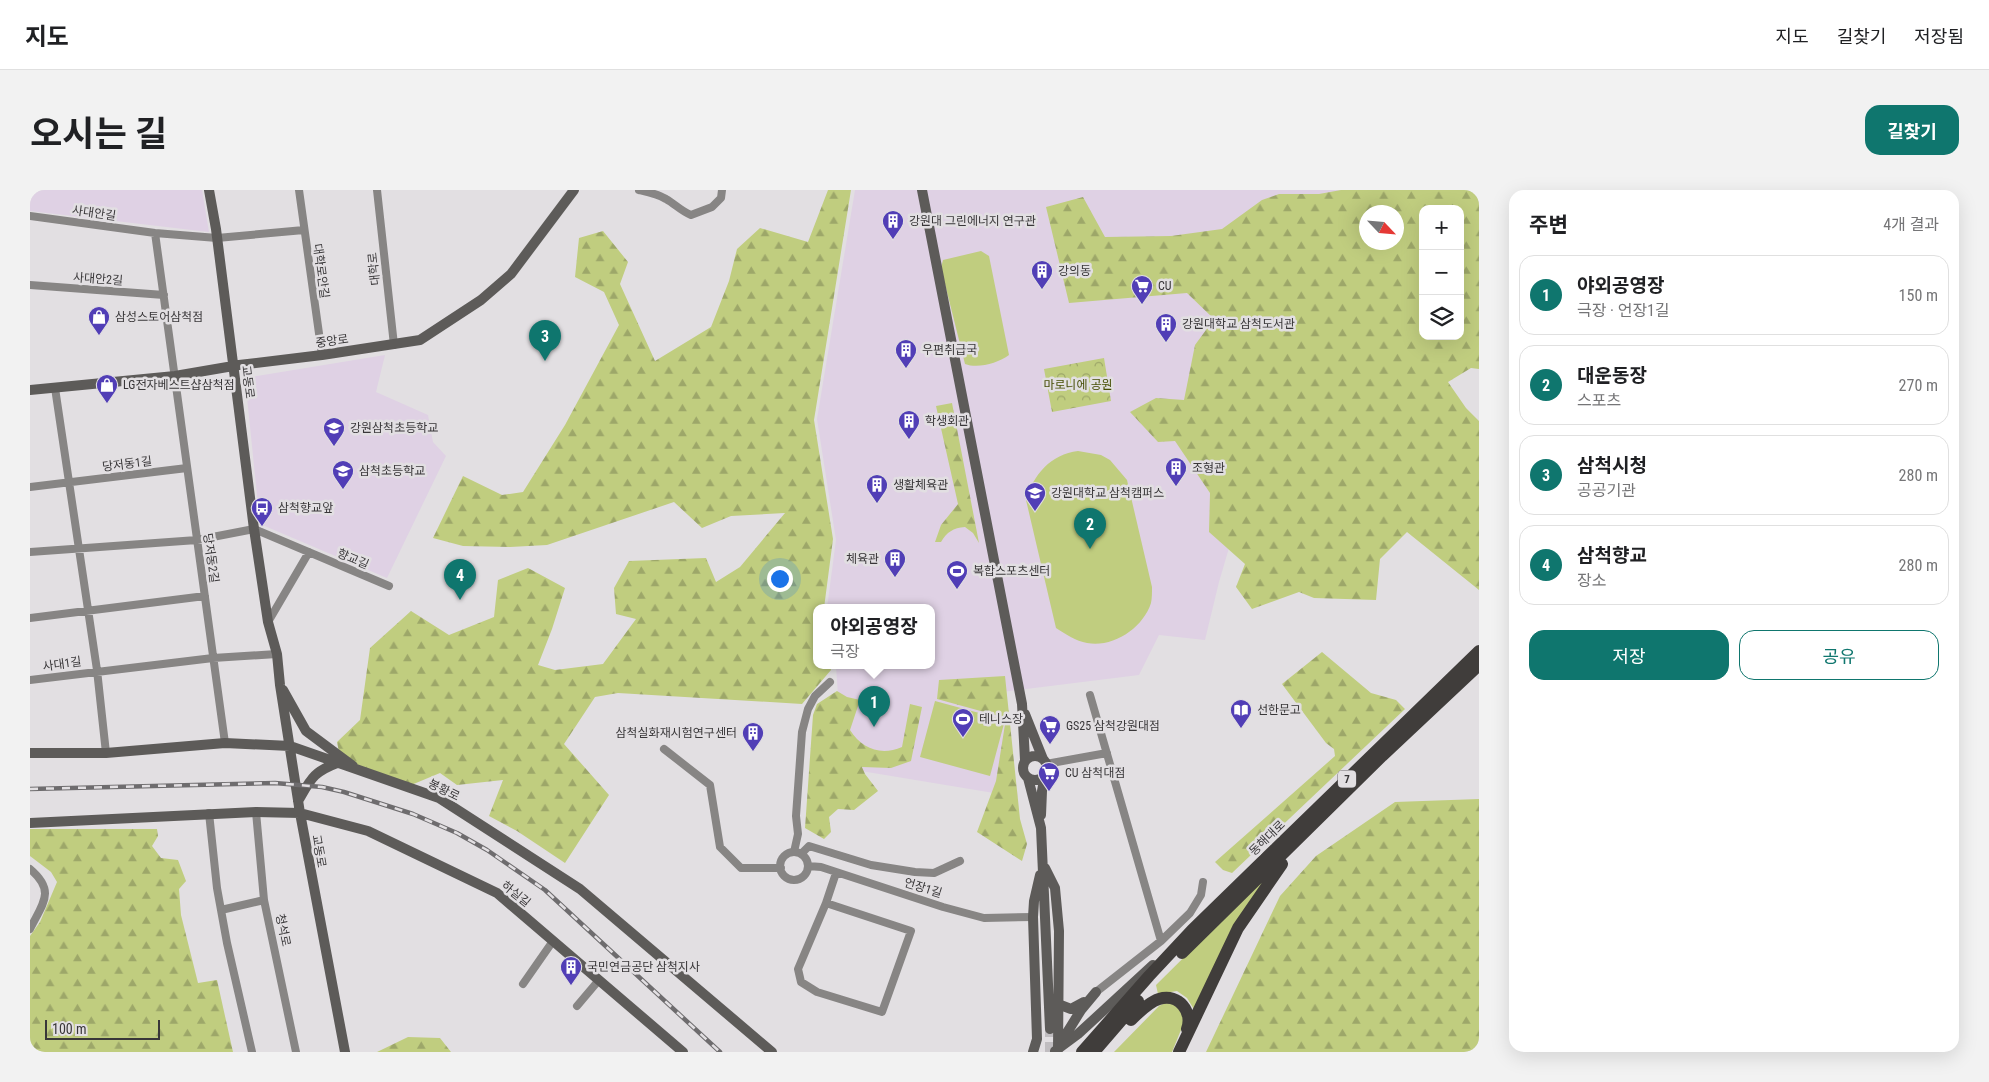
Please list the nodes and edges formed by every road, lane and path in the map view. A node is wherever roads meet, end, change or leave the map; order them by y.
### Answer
1 (209, 190) edge
2 (299, 190) edge
3 (377, 190) edge
4 (574, 190) edge
5 (638, 190) edge
6 (722, 190) edge
7 (922, 190) edge
8 (30, 216) edge
9 (304, 230) junction
10 (155, 233) junction
11 (217, 238) junction
12 (30, 285) edge
13 (164, 295) junction
14 (394, 345) junction
15 (322, 355) junction
16 (234, 366) junction
17 (175, 376) junction
18 (55, 388) junction
19 (30, 390) edge
20 (187, 468) junction
21 (69, 482) junction
22 (30, 487) edge
23 (254, 529) junction
24 (197, 540) junction
25 (79, 548) junction
26 (30, 552) edge
27 (309, 552) junction
28 (389, 586) dead end
29 (205, 596) junction
30 (88, 610) junction
31 (30, 618) edge
32 (268, 622) junction
33 (1479, 651) edge
34 (277, 654) junction
35 (213, 658) junction
36 (1479, 665) edge
37 (97, 670) junction
38 (30, 680) edge
39 (830, 682) dead end
40 (280, 685) junction
41 (1090, 695) dead end
42 (1022, 704) junction
43 (225, 743) junction
44 (290, 746) junction
45 (664, 748) dead end
46 (30, 753) edge
47 (106, 753) junction
48 (1107, 753) junction
49 (1025, 760) junction
50 (337, 763) junction
51 (1045, 766) junction
52 (360, 771) junction
53 (1028, 778) junction
54 (298, 801) junction
55 (256, 812) junction
56 (209, 813) junction
57 (300, 814) junction
58 (30, 823) edge
59 (1041, 828) junction
60 (1298, 840) junction
61 (797, 853) junction
62 (960, 860) dead end
63 (1042, 862) junction
64 (808, 866) junction
65 (781, 868) junction
66 (30, 869) edge
67 (836, 873) junction
68 (1203, 882) dead end
69 (264, 900) junction
70 (826, 903) junction
71 (221, 910) junction
72 (1033, 917) junction
73 (30, 929) edge
74 (1192, 930) junction
75 (553, 941) junction
76 (1161, 941) junction
77 (598, 980) junction
78 (523, 984) dead end
79 (1096, 992) junction
80 (1058, 1004) junction
81 (577, 1006) dead end
82 (1050, 1029) tunnel mouth
83 (1056, 1051) edge
84 (252, 1052) edge
85 (296, 1052) edge
86 (345, 1052) edge
87 (683, 1052) edge
88 (772, 1052) edge
89 (1033, 1052) edge
90 (1090, 1052) edge
91 (1178, 1052) edge

1 - 11 street, 교동로
2 - 9 street, 대학로안길
3 - 14 street, 대학로
4 - 14 street, 중앙로
5 - 6 street
7 - 42 street
8 - 10 street, 사대안길
9 - 11 street
9 - 15 street, 대학로안길
10 - 11 street
10 - 13 street
11 - 16 street, 교동로
12 - 13 street, 사대안2길
13 - 17 street
14 - 15 street, 중앙로
15 - 16 street, 중앙로
16 - 17 street, 중앙로
16 - 23 street, 교동로
17 - 18 street, 중앙로
17 - 20 street, 당저동2길
18 - 19 street, 중앙로
18 - 21 street
20 - 21 street, 당저동1길
20 - 24 street, 당저동2길
21 - 22 street
21 - 25 street
23 - 24 street
23 - 27 street, 향교길
23 - 32 street, 교동로
24 - 25 street
24 - 29 street, 당저동2길
25 - 26 street
25 - 30 street
27 - 28 street, 향교길
27 - 32 street
29 - 30 street
29 - 35 street, 당저동2길
30 - 31 street
30 - 37 street
32 - 34 street, 교동로
33 - 74 main road, 동해대로 / 7
34 - 35 street
34 - 40 street, 교동로
35 - 37 street
35 - 43 street, 당저동2길
36 - 60 main road, 동해대로 / 7
37 - 38 street, 사대1길
37 - 47 street
39 - 61 street
40 - 44 street, 교동로
40 - 52 street
41 - 48 street
42 - 49 street
42 - 51 street
43 - 44 street, 봉황로
43 - 47 street, 봉황로
44 - 50 street, 봉황로
44 - 54 street, 교동로
45 - 65 street
46 - 47 street, 봉황로
48 - 51 street
48 - 76 street
49 - 51 street
49 - 53 street
50 - 52 street, 봉황로
50 - 54 street
51 - 53 street
51 - 59 street
52 - 88 street, 봉황로
53 - 59 street
54 - 57 street, 교동로
55 - 56 street
55 - 57 street
55 - 69 street, 청석로
56 - 58 street
56 - 71 street
57 - 75 street, 하실길
57 - 86 street, 교동로
59 - 63 street
60 - 90 main road, 동해대로 / 7
60 - 91 main road
61 - 62 street
61 - 64 street
61 - 65 street
63 - 72 street
63 - 80 street
63 - 82 street
64 - 65 street
64 - 67 street, 언장1길
66 - 73 street
67 - 70 street
67 - 72 street, 언장1길
68 - 76 street
69 - 71 street
69 - 85 street, 청석로
70 - 70 street
71 - 84 street
72 - 89 street
74 - 83 street
74 - 90 main road, 동해대로 / 7
75 - 77 street, 하실길
75 - 78 street
76 - 79 street
77 - 81 street
77 - 87 street, 하실길
79 - 80 street
79 - 83 street
80 - 83 street
90 - 91 main road

